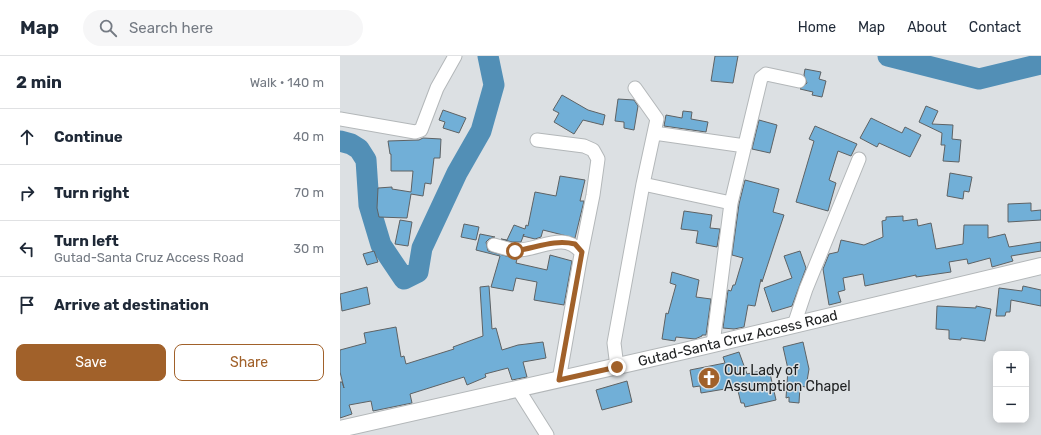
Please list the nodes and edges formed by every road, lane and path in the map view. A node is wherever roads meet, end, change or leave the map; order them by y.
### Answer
1 (456, 56) edge
2 (799, 81) dead end
3 (636, 88) dead end
4 (340, 119) edge
5 (654, 133) junction
6 (537, 140) dead end
7 (745, 146) junction
8 (859, 160) dead end
9 (643, 184) junction
10 (731, 203) junction
11 (494, 245) dead end
12 (582, 252) junction
13 (1041, 266) edge
14 (794, 325) junction
15 (713, 344) junction
16 (617, 367) junction
17 (559, 380) junction
18 (518, 389) junction
19 (340, 429) edge
20 (547, 435) edge

1 - 4 street
2 - 7 street
3 - 5 street
5 - 7 street
5 - 9 street
6 - 12 street
7 - 10 street
8 - 14 street
9 - 10 street
9 - 16 street
10 - 15 street
11 - 12 street
12 - 17 street
13 - 14 main road, Gutad-Santa Cruz Access Road
14 - 15 main road, Gutad-Santa Cruz Access Road
15 - 16 main road, Gutad-Santa Cruz Access Road
16 - 17 main road, Gutad-Santa Cruz Access Road
17 - 18 main road, Gutad-Santa Cruz Access Road
18 - 19 main road, Gutad-Santa Cruz Access Road
18 - 20 street

